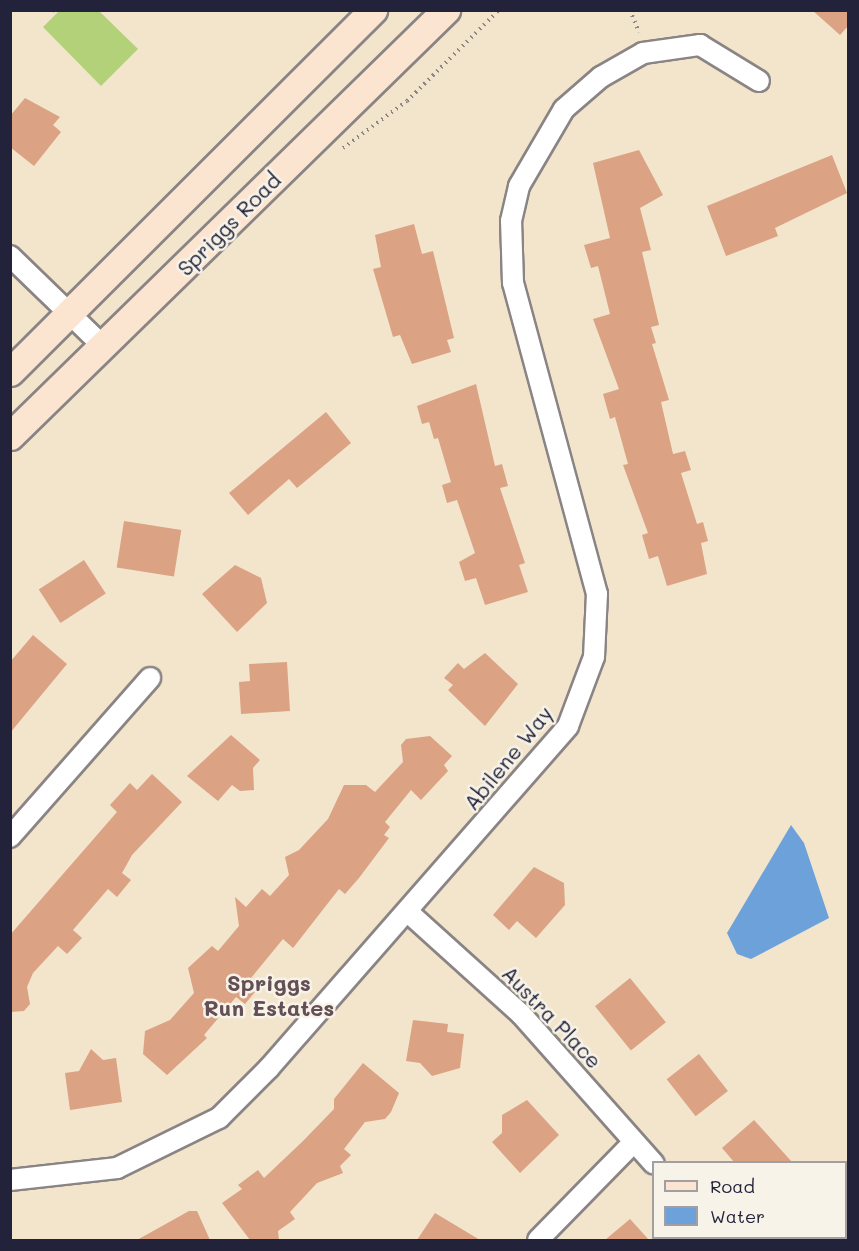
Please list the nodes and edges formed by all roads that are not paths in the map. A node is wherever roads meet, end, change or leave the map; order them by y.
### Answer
1 (374, 10) edge
2 (446, 10) edge
3 (759, 81) dead end
4 (10, 256) edge
5 (70, 314) junction
6 (104, 347) junction
7 (10, 372) edge
8 (10, 436) edge
9 (150, 678) dead end
10 (10, 837) edge
11 (408, 912) junction
12 (634, 1142) junction
13 (652, 1162) edge
14 (10, 1180) edge
15 (538, 1240) edge

1 - 5 main road
2 - 6 main road, Spriggs Road
3 - 11 street, Abilene Way
4 - 5 street
5 - 6 street
5 - 7 main road
6 - 8 main road, Spriggs Road
9 - 10 street
11 - 12 street, Austra Place
11 - 14 street, Abilene Way
12 - 13 street, Austra Place
12 - 15 street

